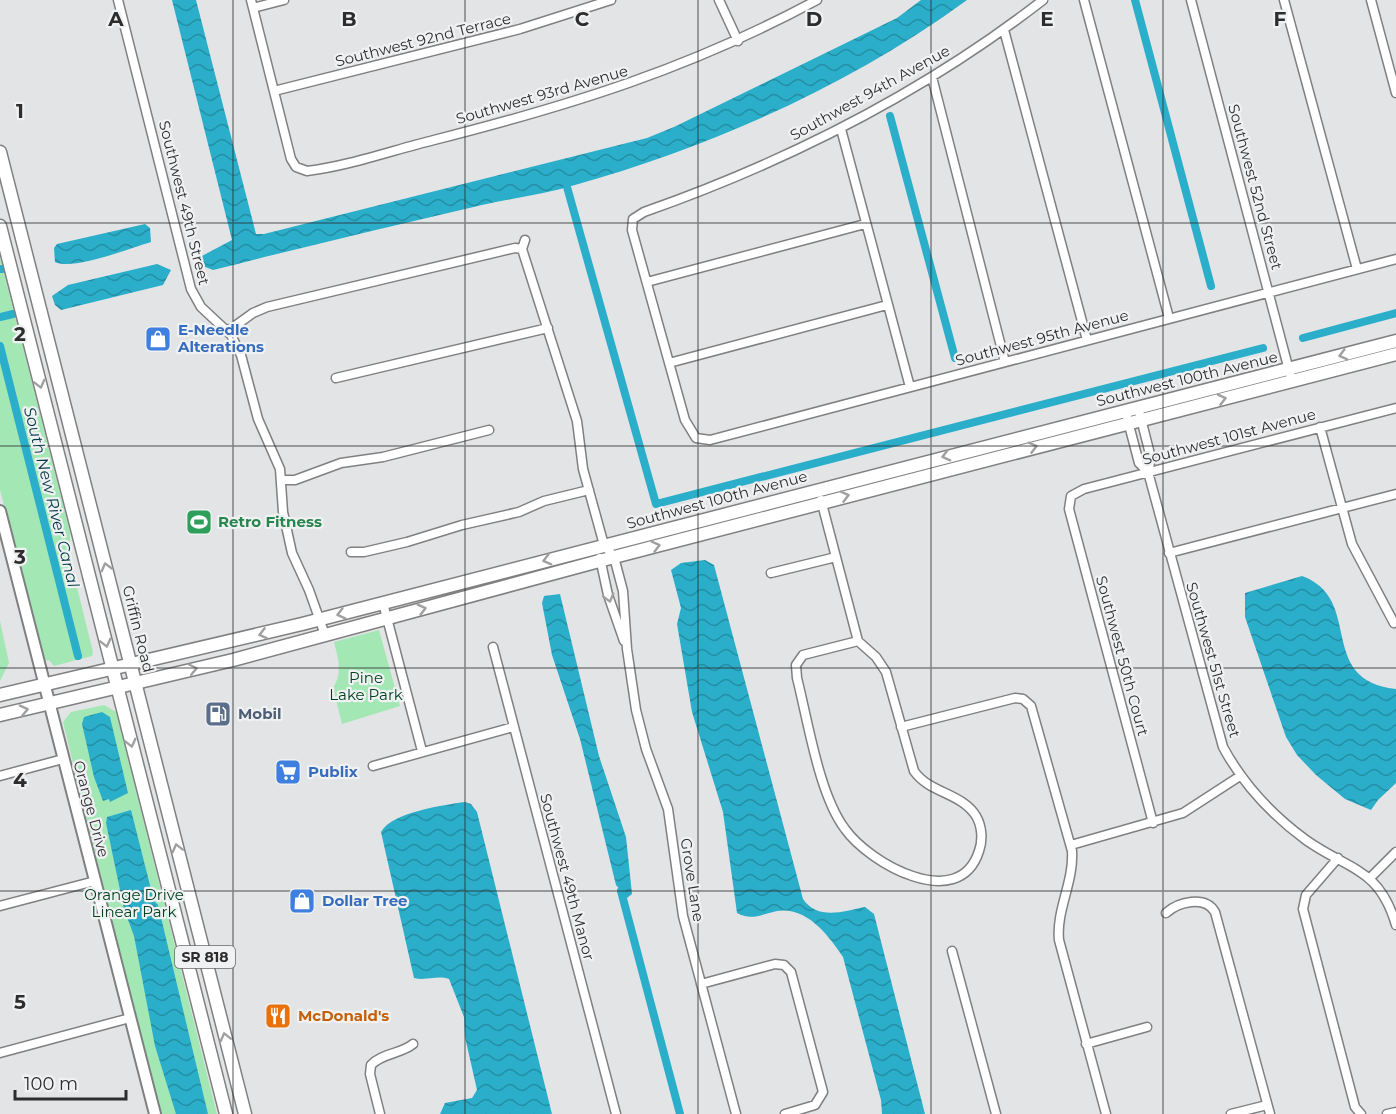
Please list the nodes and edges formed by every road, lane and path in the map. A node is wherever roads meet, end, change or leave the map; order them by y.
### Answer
1 (118, 0) edge
2 (284, 0) edge
3 (611, 0) edge
4 (719, 0) edge
5 (817, 0) edge
6 (1043, 0) edge
7 (1084, 0) edge
8 (1191, 0) edge
9 (1284, 0) edge
10 (1371, 0) edge
11 (252, 4) edge
12 (1004, 30) junction
13 (738, 41) junction
14 (932, 77) junction
15 (274, 91) junction
16 (1396, 93) edge
17 (841, 129) junction
18 (0, 152) edge
19 (0, 175) edge
20 (18, 221) junction
21 (865, 224) junction
22 (0, 226) edge
23 (5, 246) junction
24 (1396, 259) edge
25 (1357, 269) junction
26 (647, 282) junction
27 (1269, 293) junction
28 (887, 305) junction
29 (1169, 318) junction
30 (548, 328) junction
31 (228, 331) junction
32 (1087, 340) junction
33 (1396, 340) edge
34 (1396, 354) edge
35 (1005, 362) junction
36 (669, 363) junction
37 (55, 365) junction
38 (1291, 376) junction
39 (336, 378) dead end
40 (910, 387) junction
41 (1138, 407) junction
42 (1396, 408) edge
43 (1125, 410) junction
44 (1141, 420) junction
45 (1128, 423) junction
46 (1320, 427) junction
47 (489, 430) dead end
48 (1148, 472) junction
49 (282, 480) junction
50 (818, 489) junction
51 (589, 490) junction
52 (1396, 494) edge
53 (1071, 496) joint
54 (821, 502) junction
55 (1341, 509) junction
56 (0, 511) edge
57 (604, 545) junction
58 (351, 552) dead end
59 (1169, 553) junction
60 (614, 557) junction
61 (836, 557) junction
62 (599, 561) junction
63 (771, 573) dead end
64 (382, 603) junction
65 (387, 618) junction
66 (320, 620) junction
67 (1394, 623) dead end
68 (325, 636) junction
69 (858, 641) junction
70 (493, 647) dead end
71 (627, 650) junction
72 (131, 665) junction
73 (112, 669) junction
74 (136, 682) junction
75 (44, 686) junction
76 (117, 687) junction
77 (0, 695) edge
78 (49, 704) junction
79 (0, 715) edge
80 (513, 727) junction
81 (901, 727) junction
82 (422, 751) junction
83 (63, 759) junction
84 (373, 766) dead end
85 (0, 776) edge
86 (1240, 776) junction
87 (1153, 823) junction
88 (1071, 845) junction
89 (1396, 852) edge
90 (1338, 858) junction
91 (1370, 878) junction
92 (95, 881) junction
93 (0, 906) edge
94 (1166, 913) dead end
95 (1396, 925) edge
96 (952, 951) dead end
97 (701, 984) junction
98 (130, 1018) junction
99 (1147, 1027) dead end
100 (205, 1031) junction
101 (413, 1044) dead end
102 (1086, 1044) junction
103 (0, 1053) edge
104 (232, 1063) junction
105 (1267, 1105) junction
106 (225, 1109) edge
107 (1396, 1112) edge
108 (155, 1114) edge
109 (240, 1114) edge
110 (245, 1114) edge
111 (380, 1114) edge
112 (616, 1114) edge
113 (736, 1114) edge
114 (785, 1114) edge
115 (996, 1114) edge
116 (1106, 1114) edge
117 (1231, 1114) edge
118 (1270, 1114) edge
119 (1361, 1114) edge
120 (1387, 1114) edge

1 - 31 street, Southwest 49th Street
2 - 11 street
3 - 15 street, Southwest 92nd Terrace
4 - 13 street
5 - 13 street, Southwest 93rd Avenue
6 - 12 street, Southwest 94th Avenue
7 - 29 street
8 - 27 street, Southwest 52nd Street
9 - 25 street
10 - 16 street
11 - 15 street
12 - 14 street, Southwest 94th Avenue
12 - 32 street
13 - 15 street, Southwest 93rd Avenue
14 - 17 street, Southwest 94th Avenue
14 - 35 street
17 - 21 street
17 - 26 street, Southwest 94th Avenue
18 - 20 main road, Griffin Road / SR 818
19 - 20 main road
20 - 37 main road, Griffin Road / SR 818
21 - 26 street
21 - 28 street
22 - 23 main road, SR 818
23 - 37 main road
23 -> 73 main road, SR 818
24 - 25 street, Southwest 95th Avenue
25 - 27 street, Southwest 95th Avenue
26 - 36 street
27 - 29 street, Southwest 95th Avenue
27 - 38 street, Southwest 52nd Street
28 - 36 street
28 - 40 street
29 - 32 street, Southwest 95th Avenue
30 - 31 street
30 - 39 street
30 - 51 street
31 - 49 street, Southwest 49th Street
32 - 35 street, Southwest 95th Avenue
33 -> 38 main road, Southwest 100th Avenue
34 - 38 main road, Southwest 100th Avenue
35 - 40 street, Southwest 95th Avenue
36 - 40 street, Southwest 95th Avenue
72 -> 37 main road, Griffin Road / SR 818
38 - 41 main road, Southwest 100th Avenue
44 -> 38 main road, Southwest 100th Avenue
41 - 43 main road, Southwest 100th Avenue
41 - 44 street, Southwest 51st Street
42 - 46 street, Southwest 101st Avenue
43 - 45 street, Southwest 51st Street
43 -> 50 main road, Southwest 100th Avenue
44 - 45 main road, Southwest 100th Avenue
44 - 48 street, Southwest 51st Street
45 - 48 street, Southwest 51st Street
54 -> 45 main road, Southwest 100th Avenue
46 - 48 street, Southwest 101st Avenue
46 - 55 street
47 - 49 street
48 - 53 street, Southwest 101st Avenue
48 - 59 street, Southwest 51st Street
49 - 66 street, Southwest 49th Street
50 - 54 street
50 - 57 main road, Southwest 100th Avenue
51 - 57 street
51 - 58 street
52 - 55 street
53 - 87 street, Southwest 50th Court
60 -> 54 main road, Southwest 100th Avenue
54 - 61 street
55 - 59 street
55 - 67 street
56 - 75 street, Orange Drive
57 - 60 street, Grove Lane
57 - 62 street
57 -> 64 main road, Southwest 100th Avenue
59 - 86 street, Southwest 51st Street
60 - 62 main road, Southwest 100th Avenue
60 - 71 street, Grove Lane
61 - 63 street
61 - 69 street
65 -> 62 main road, Southwest 100th Avenue
62 -> 71 street, Grove Lane
64 - 65 street
64 -> 66 main road, Southwest 100th Avenue
65 - 68 main road, Southwest 100th Avenue
65 - 82 street
66 - 68 street, Southwest 49th Street
66 -> 72 main road, Southwest 100th Avenue
74 -> 68 main road, Southwest 100th Avenue
69 - 81 street
69 - 81 street
70 - 80 street, Southwest 49th Manor
71 - 97 street, Grove Lane
72 - 73 main road, Southwest 100th Avenue
72 - 74 main road, Griffin Road / SR 818
73 - 75 main road, Southwest 100th Avenue
73 - 76 main road, SR 818
74 - 76 main road, Southwest 100th Avenue
104 -> 74 main road, Griffin Road / SR 818
75 - 77 main road, Southwest 100th Avenue
75 - 78 street, Orange Drive
76 - 78 main road, Southwest 100th Avenue
76 -> 100 main road, SR 818
79 -> 78 main road, Southwest 100th Avenue
78 - 83 street, Orange Drive
80 - 82 street
80 - 112 street, Southwest 49th Manor
81 - 88 street
82 - 84 street
83 - 85 street
83 - 92 street, Orange Drive
86 - 87 street
86 - 90 street, Southwest 51st Street
87 - 88 street
88 - 102 street
89 - 91 street
90 - 91 street, Southwest 51st Street
90 - 119 street
91 - 95 street, Southwest 51st Street
92 - 93 street
92 - 98 street, Orange Drive
94 - 105 street
96 - 115 street
97 - 113 street, Grove Lane
97 - 114 street
98 - 103 street
98 - 108 street, Orange Drive
99 - 102 street
100 - 104 main road
100 - 106 main road, SR 818
101 - 111 street
102 - 116 street
104 - 110 main road, Griffin Road / SR 818
105 - 117 street
105 - 118 street
106 - 109 main road
107 - 120 street

